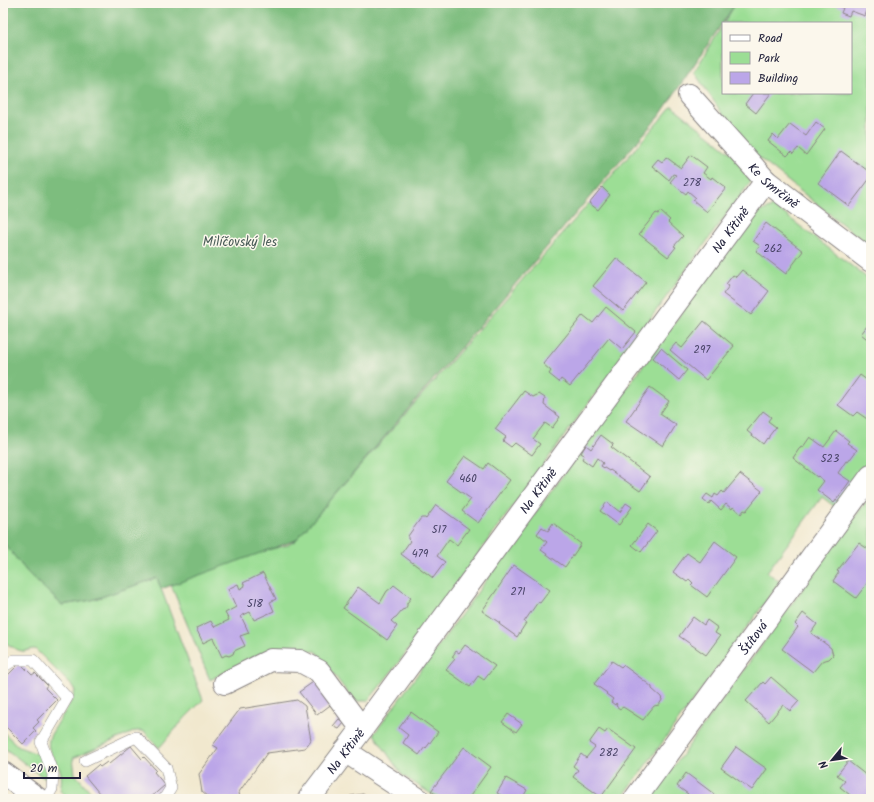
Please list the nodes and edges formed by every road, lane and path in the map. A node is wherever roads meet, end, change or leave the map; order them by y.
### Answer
1 (689, 95) dead end
2 (766, 181) junction
3 (871, 261) edge
4 (871, 476) edge
5 (3, 666) edge
6 (225, 683) dead end
7 (362, 729) junction
8 (346, 751) junction
9 (85, 761) dead end
10 (3, 773) edge
11 (38, 799) edge
12 (46, 799) edge
13 (164, 799) edge
14 (310, 799) edge
15 (418, 799) edge
16 (635, 799) edge

1 - 2 street, Ke Smrčině
2 - 3 street, Ke Smrčině
2 - 7 street, Na Křtině
4 - 16 street, Štítová
5 - 12 lane
6 - 7 street
7 - 8 street, Na Křtině
8 - 14 street, Na Křtině
8 - 15 street
9 - 13 lane
10 - 11 street

